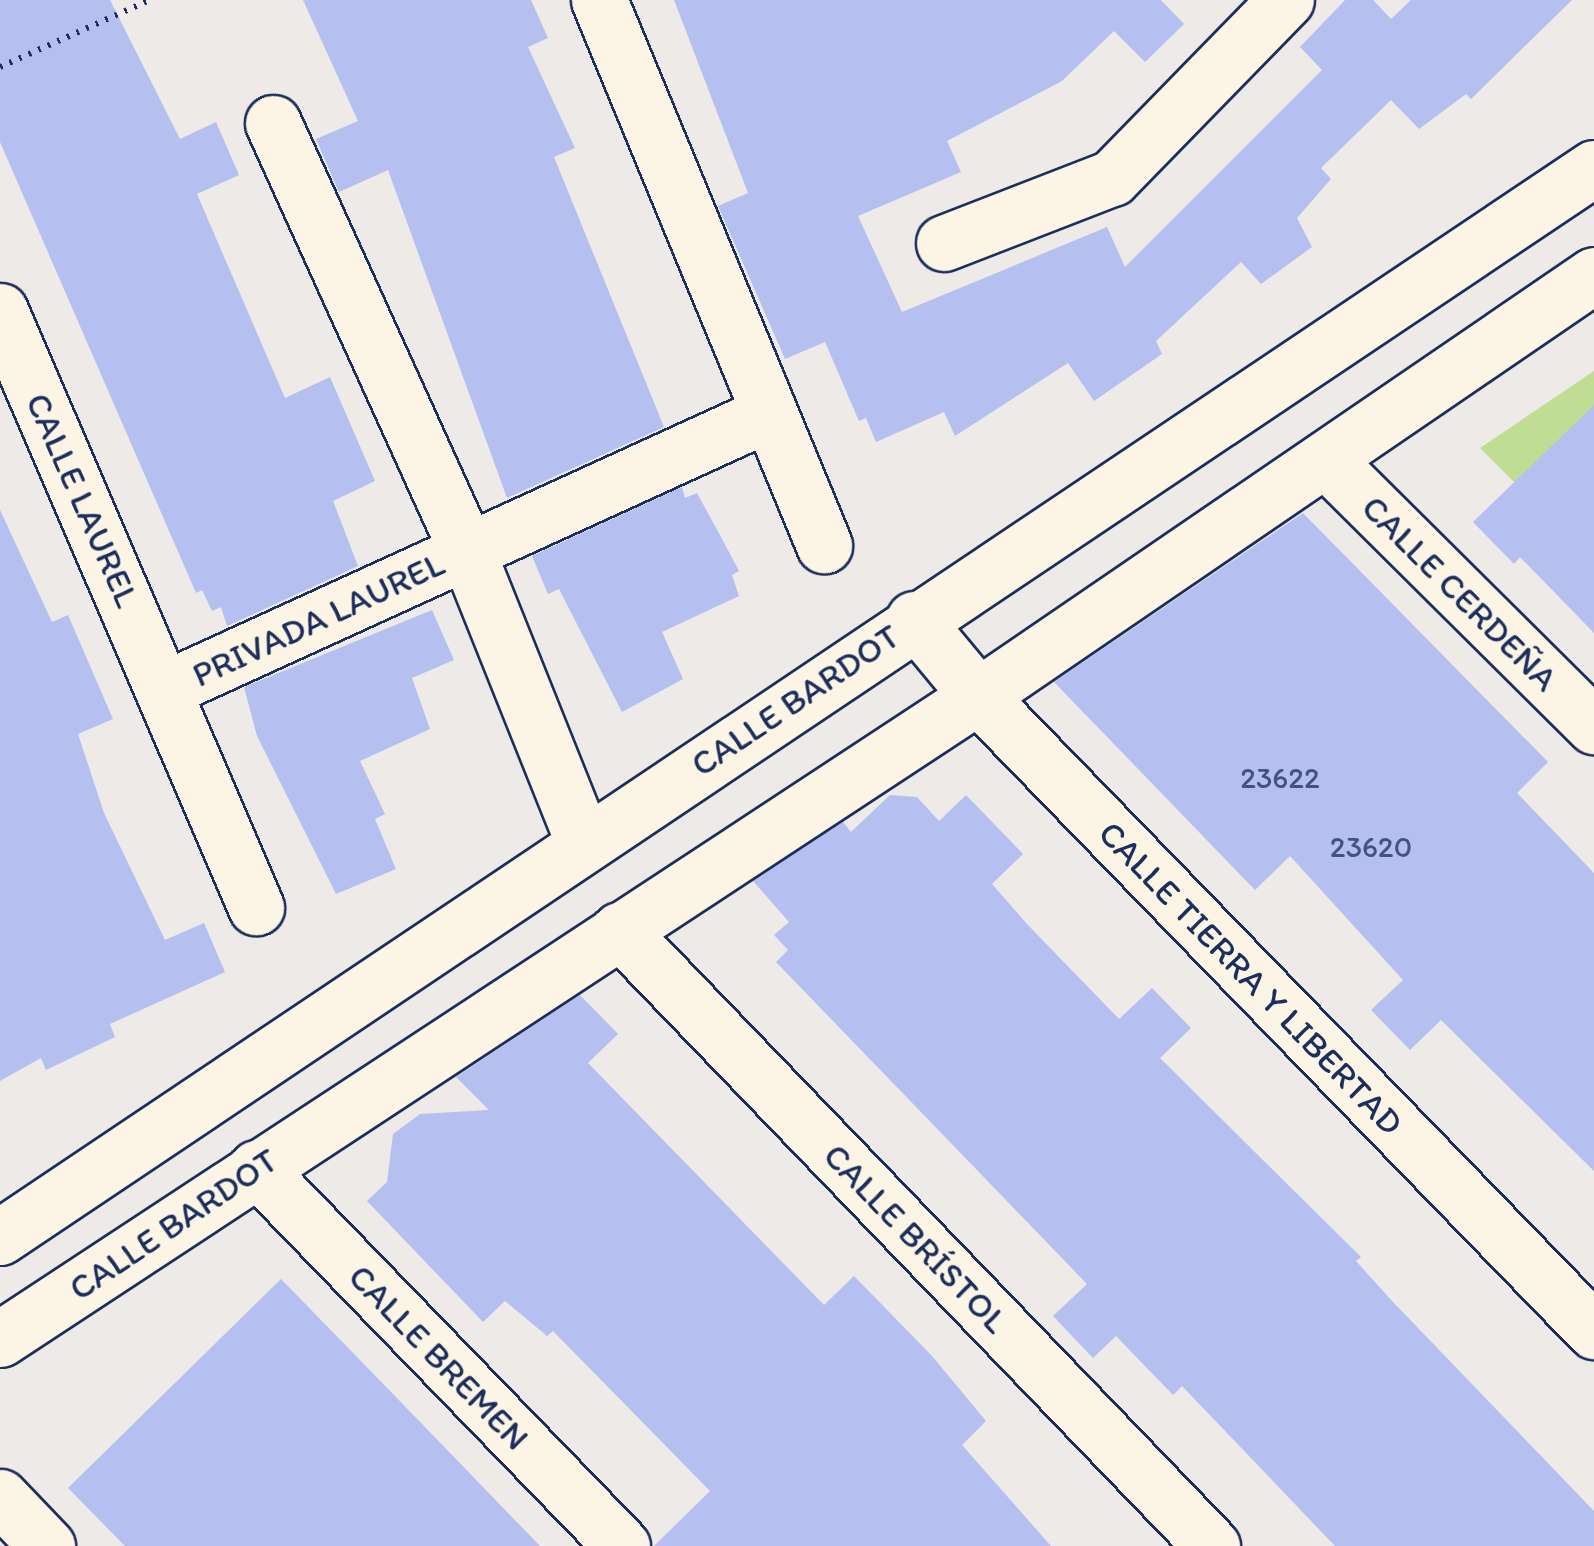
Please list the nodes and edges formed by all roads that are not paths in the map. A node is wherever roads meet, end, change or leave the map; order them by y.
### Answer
1 (599, 0) edge
2 (1286, 0) edge
3 (273, 123) dead end
4 (1594, 168) edge
5 (944, 243) dead end
6 (1594, 275) edge
7 (0, 311) edge
8 (767, 414) junction
9 (1326, 460) junction
10 (824, 545) dead end
11 (466, 551) junction
12 (914, 619) junction
13 (167, 688) junction
14 (978, 696) junction
15 (1594, 726) edge
16 (584, 844) junction
17 (256, 908) dead end
18 (619, 930) junction
19 (256, 1168) junction
20 (19, 1225) edge
21 (76, 1289) junction
22 (1594, 1331) edge
23 (0, 1339) edge
24 (0, 1497) edge
25 (48, 1546) edge
26 (622, 1546) edge
27 (1212, 1546) edge

1 - 8 street
2 - 5 street
3 - 11 street, PRIVADA LAUREL
4 - 12 street, CALLE BARDOT
6 - 9 street, CALLE BARDOT
7 - 13 street, CALLE LAUREL
8 - 10 street
8 - 11 street, PRIVADA LAUREL
9 - 14 street, CALLE BARDOT
9 - 15 street, CALLE CERDEÑA
11 - 13 street, PRIVADA LAUREL
11 - 16 street, PRIVADA LAUREL
12 - 14 street, CALLE TIERRA Y LIBERTAD
12 - 16 street, CALLE BARDOT
13 - 17 street, PRIVADA LAUREL
14 - 18 street, CALLE BARDOT
14 - 22 street, CALLE TIERRA Y LIBERTAD
16 - 20 street, CALLE BARDOT
18 - 19 street, CALLE BARDOT
18 - 27 street, CALLE BRÍSTOL
19 - 21 street, CALLE BARDOT
19 - 26 street, CALLE BREMEN
20 - 21 street
21 - 23 street, CALLE BARDOT
24 - 25 street

